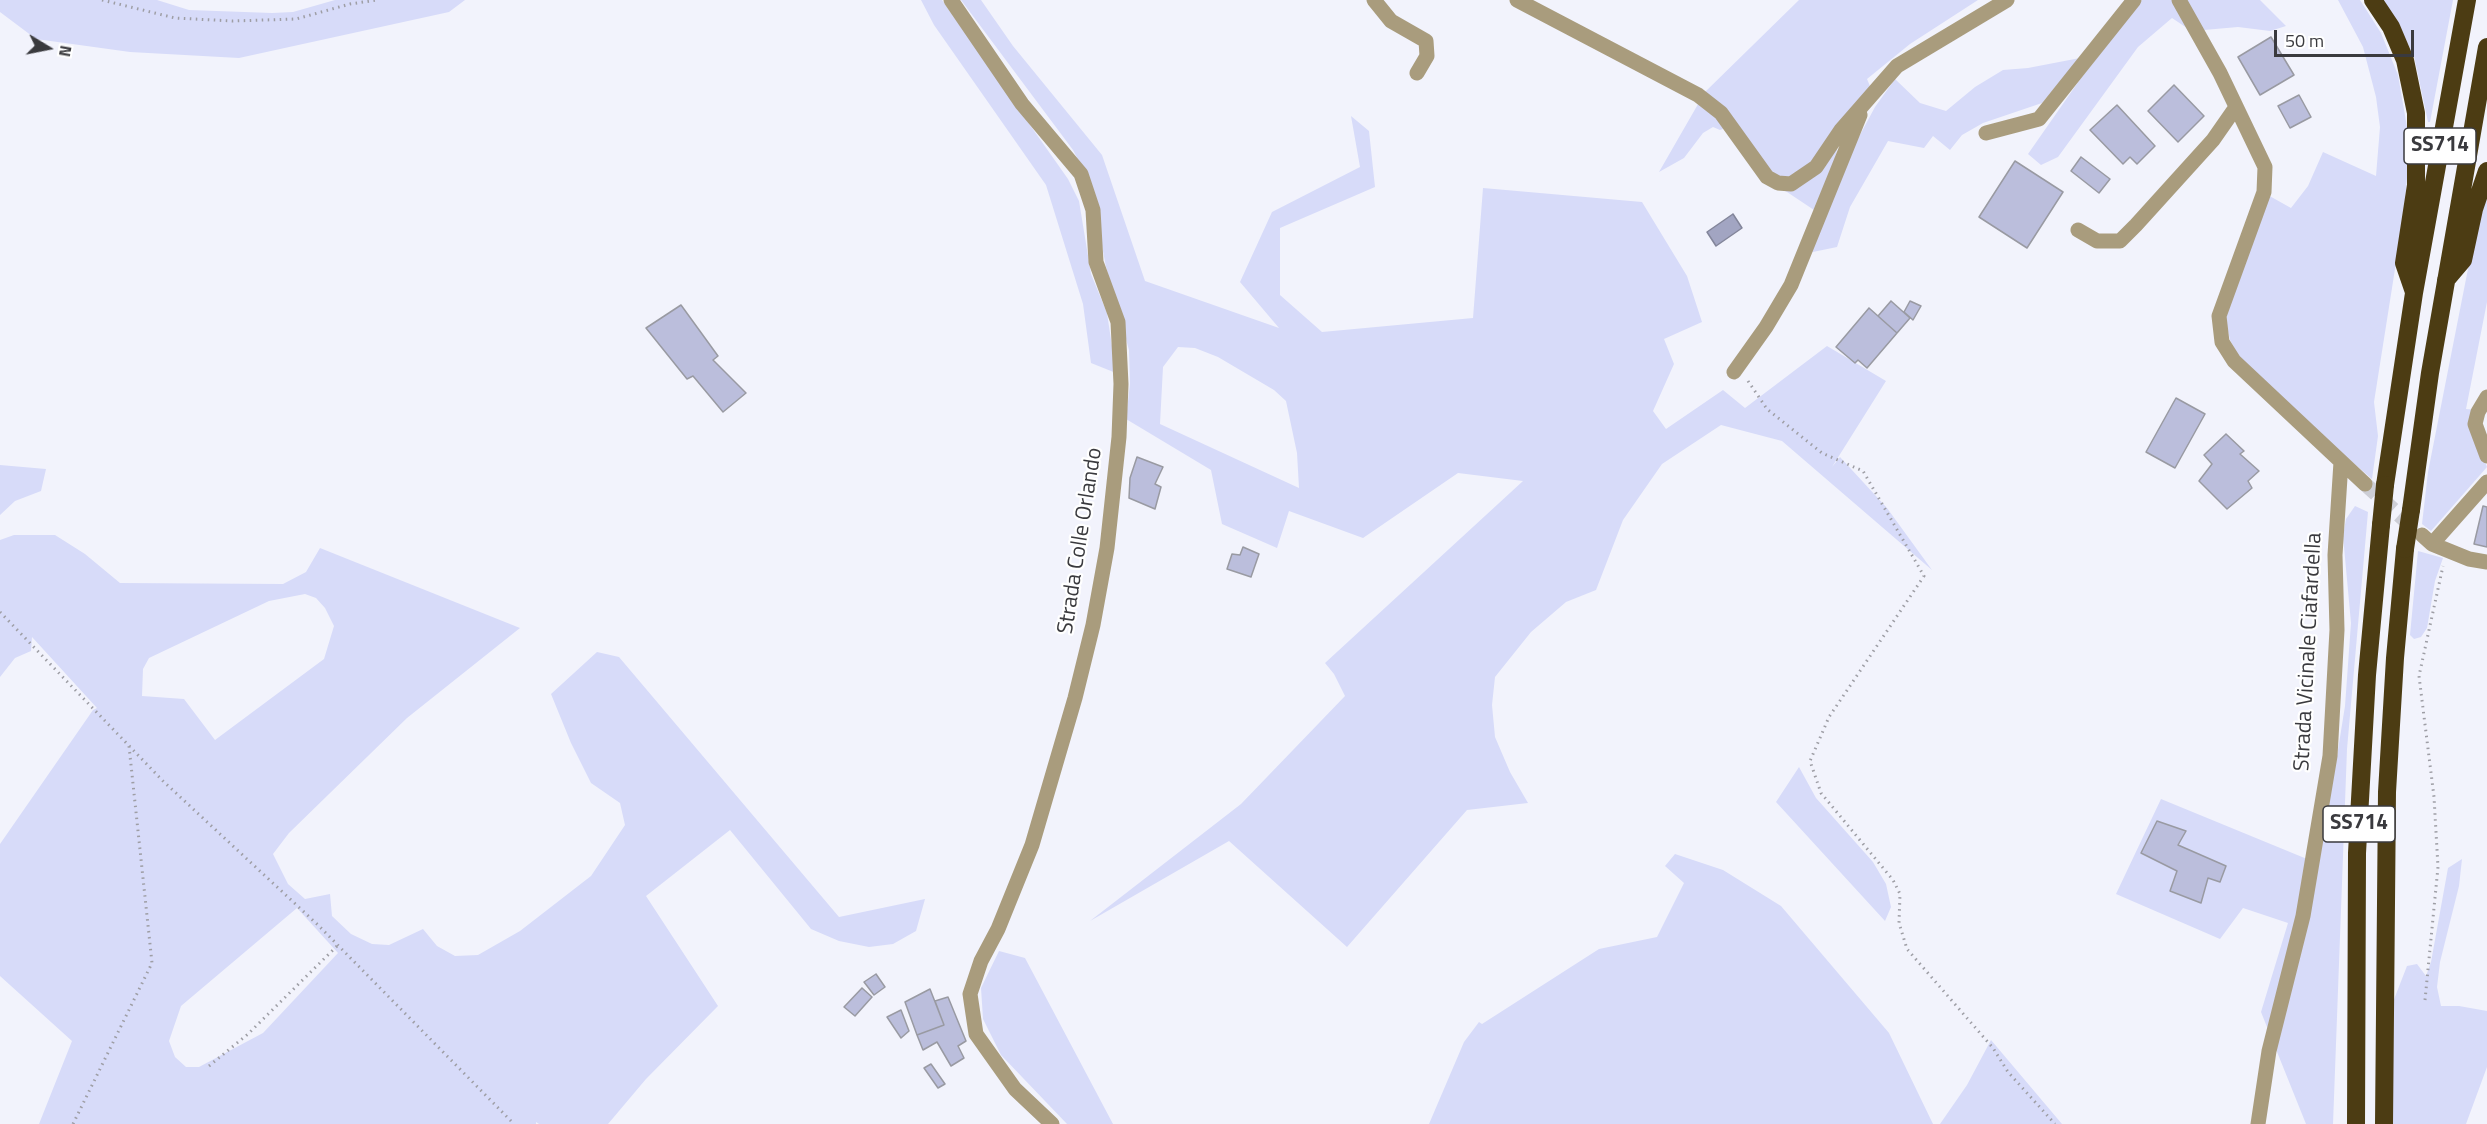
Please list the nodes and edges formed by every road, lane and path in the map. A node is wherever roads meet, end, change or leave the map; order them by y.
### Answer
1 (102, 0) edge
2 (377, 0) edge
3 (951, 0) edge
4 (1374, 0) edge
5 (1517, 0) edge
6 (2007, 0) edge
7 (2134, 0) edge
8 (2179, 0) edge
9 (2373, 0) edge
10 (2468, 0) edge
11 (2487, 47) edge
12 (1417, 73) dead end
13 (1865, 104) junction
14 (2236, 107) junction
15 (1986, 133) dead end
16 (2487, 171) edge
17 (2078, 230) dead end
18 (2445, 282) junction
19 (2414, 293) junction
20 (1734, 372) dead end
21 (1750, 374) dead end
22 (2487, 397) edge
23 (2487, 456) edge
24 (2341, 462) junction
25 (2487, 482) edge
26 (2365, 484) tunnel mouth
27 (2450, 551) junction
28 (2487, 562) edge
29 (0, 612) edge
30 (129, 745) junction
31 (338, 945) junction
32 (2425, 1000) dead end
33 (209, 1066) dead end
34 (73, 1124) edge
35 (514, 1124) edge
36 (1052, 1124) edge
37 (2055, 1124) edge
38 (2258, 1124) edge
39 (2356, 1124) edge
40 (2384, 1124) edge

1 - 2 path
3 - 36 street, Strada Colle Orlando
4 - 12 street
5 - 13 street
6 - 13 street
7 - 15 street
8 - 14 street
9 - 19 highway
10 - 19 highway, SS714
11 - 18 highway, SS714
13 - 20 street
14 - 17 street
14 - 24 street
16 - 18 highway
18 - 40 highway, SS714, bridge
19 - 39 highway, SS714, bridge
21 - 37 path
22 - 23 street
24 - 26 street
24 - 38 street, Strada Vicinale Ciafardella
25 - 27 street
27 - 28 street
27 - 32 path
29 - 30 path
30 - 31 path
30 - 34 path
31 - 33 path
31 - 35 path

